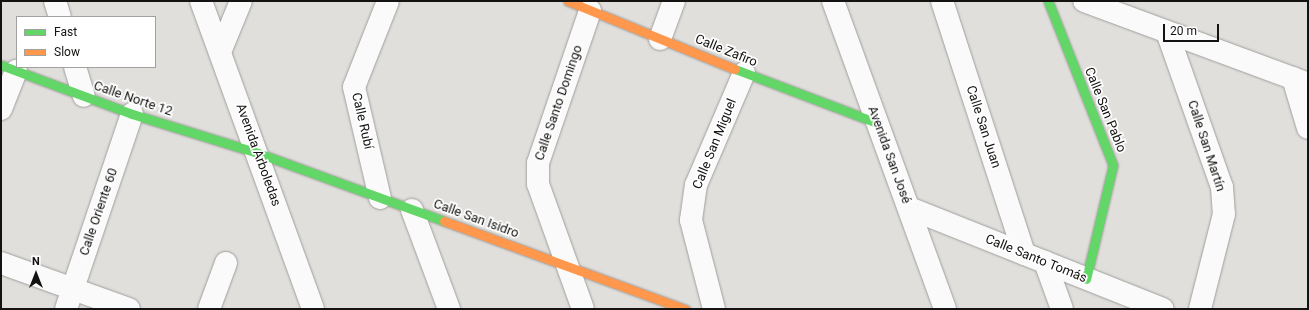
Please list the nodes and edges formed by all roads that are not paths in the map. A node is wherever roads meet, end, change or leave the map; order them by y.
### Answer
1 (55, 1) edge
2 (201, 1) edge
3 (241, 1) edge
4 (388, 1) edge
5 (568, 1) edge
6 (674, 1) edge
7 (833, 1) edge
8 (942, 1) edge
9 (1048, 1) edge
10 (1084, 1) edge
11 (590, 11) junction
12 (60, 16) edge
13 (1166, 32) junction
14 (660, 39) junction
15 (220, 52) junction
16 (8, 68) edge
17 (75, 68) edge
18 (744, 73) junction
19 (1300, 81) edge
20 (84, 96) junction
21 (1, 109) edge
22 (132, 114) junction
23 (877, 123) junction
24 (1308, 128) edge
25 (258, 153) junction
26 (380, 198) junction
27 (909, 208) junction
28 (412, 210) junction
29 (1024, 254) junction
30 (1046, 262) junction
31 (1, 263) edge
32 (226, 263) dead end
33 (567, 267) junction
34 (1086, 278) junction
35 (73, 289) junction
36 (66, 309) edge
37 (129, 309) edge
38 (209, 309) edge
39 (313, 309) edge
40 (448, 309) edge
41 (582, 309) edge
42 (685, 309) edge
43 (714, 309) edge
44 (945, 309) edge
45 (1062, 309) edge
46 (1163, 309) edge
47 (1200, 309) edge

1 - 12 street
2 - 15 street, Avenida Arboledas
3 - 15 street
4 - 26 street, Calle Rubí
5 - 11 street, Calle Zafiro
6 - 14 street
7 - 23 street, Avenida San José
8 - 29 street, Calle San Juan
9 - 34 street, Calle San Pablo
10 - 13 street
11 - 14 street, Calle Zafiro
11 - 33 street, Calle Santo Domingo
13 - 19 street
13 - 47 street, Calle San Martín
14 - 18 street, Calle Zafiro
15 - 25 street, Avenida Arboledas
16 - 20 street, Calle Norte 12
16 - 21 street
17 - 20 street
18 - 23 street, Calle Zafiro
18 - 43 street, Calle San Miguel
19 - 24 street
20 - 22 street, Calle Norte 12
22 - 25 street, Calle Norte 12
22 - 35 street, Calle Oriente 60
23 - 27 street, Avenida San José
25 - 26 street, Calle San Isidro
25 - 39 street, Avenida Arboledas
26 - 28 street, Calle San Isidro
27 - 29 street, Calle Santo Tomás
27 - 44 street, Avenida San José
28 - 33 street, Calle San Isidro
28 - 40 street
29 - 30 street, Calle Santo Tomás
30 - 34 street, Calle Santo Tomás
30 - 45 street
31 - 35 street
32 - 38 street
33 - 41 street, Calle Santo Domingo
33 - 42 street, Calle San Isidro
34 - 46 street, Calle Santo Tomás
35 - 36 street, Calle Oriente 60
35 - 37 street

